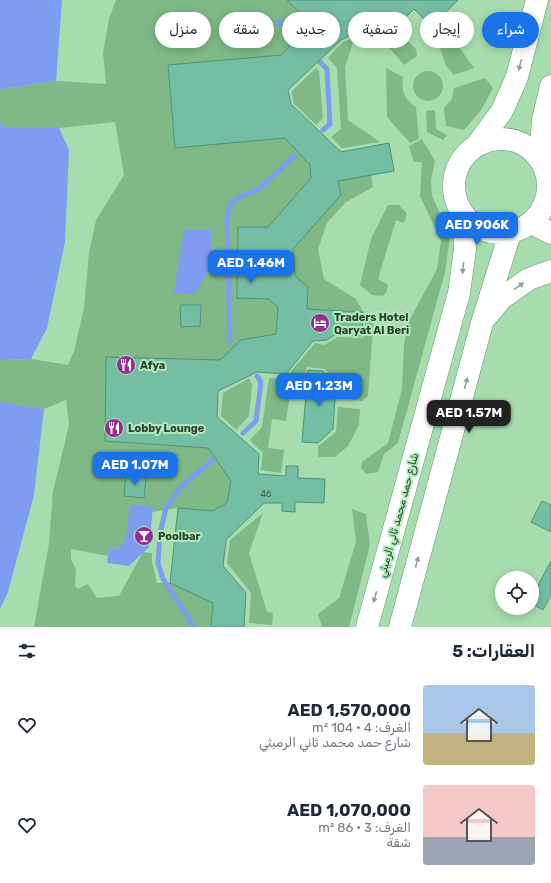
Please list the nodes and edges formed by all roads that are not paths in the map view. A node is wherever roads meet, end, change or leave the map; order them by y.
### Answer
1 (537, 0) edge
2 (551, 86) edge
3 (477, 145) junction
4 (546, 170) edge
5 (463, 215) junction
6 (531, 223) junction
7 (510, 233) junction
8 (551, 233) edge
9 (551, 271) edge
10 (482, 323) junction
11 (367, 627) edge
12 (400, 627) edge

1 -> 3 main road
2 - 4 main road
3 - 4 main road
3 - 5 main road
4 - 6 main road
5 - 7 main road
5 -> 11 main road, شارع حمد محمد ثاني الرميثي
6 - 7 main road
6 - 8 main road
7 - 10 main road
10 -> 9 main road
12 -> 10 main road

